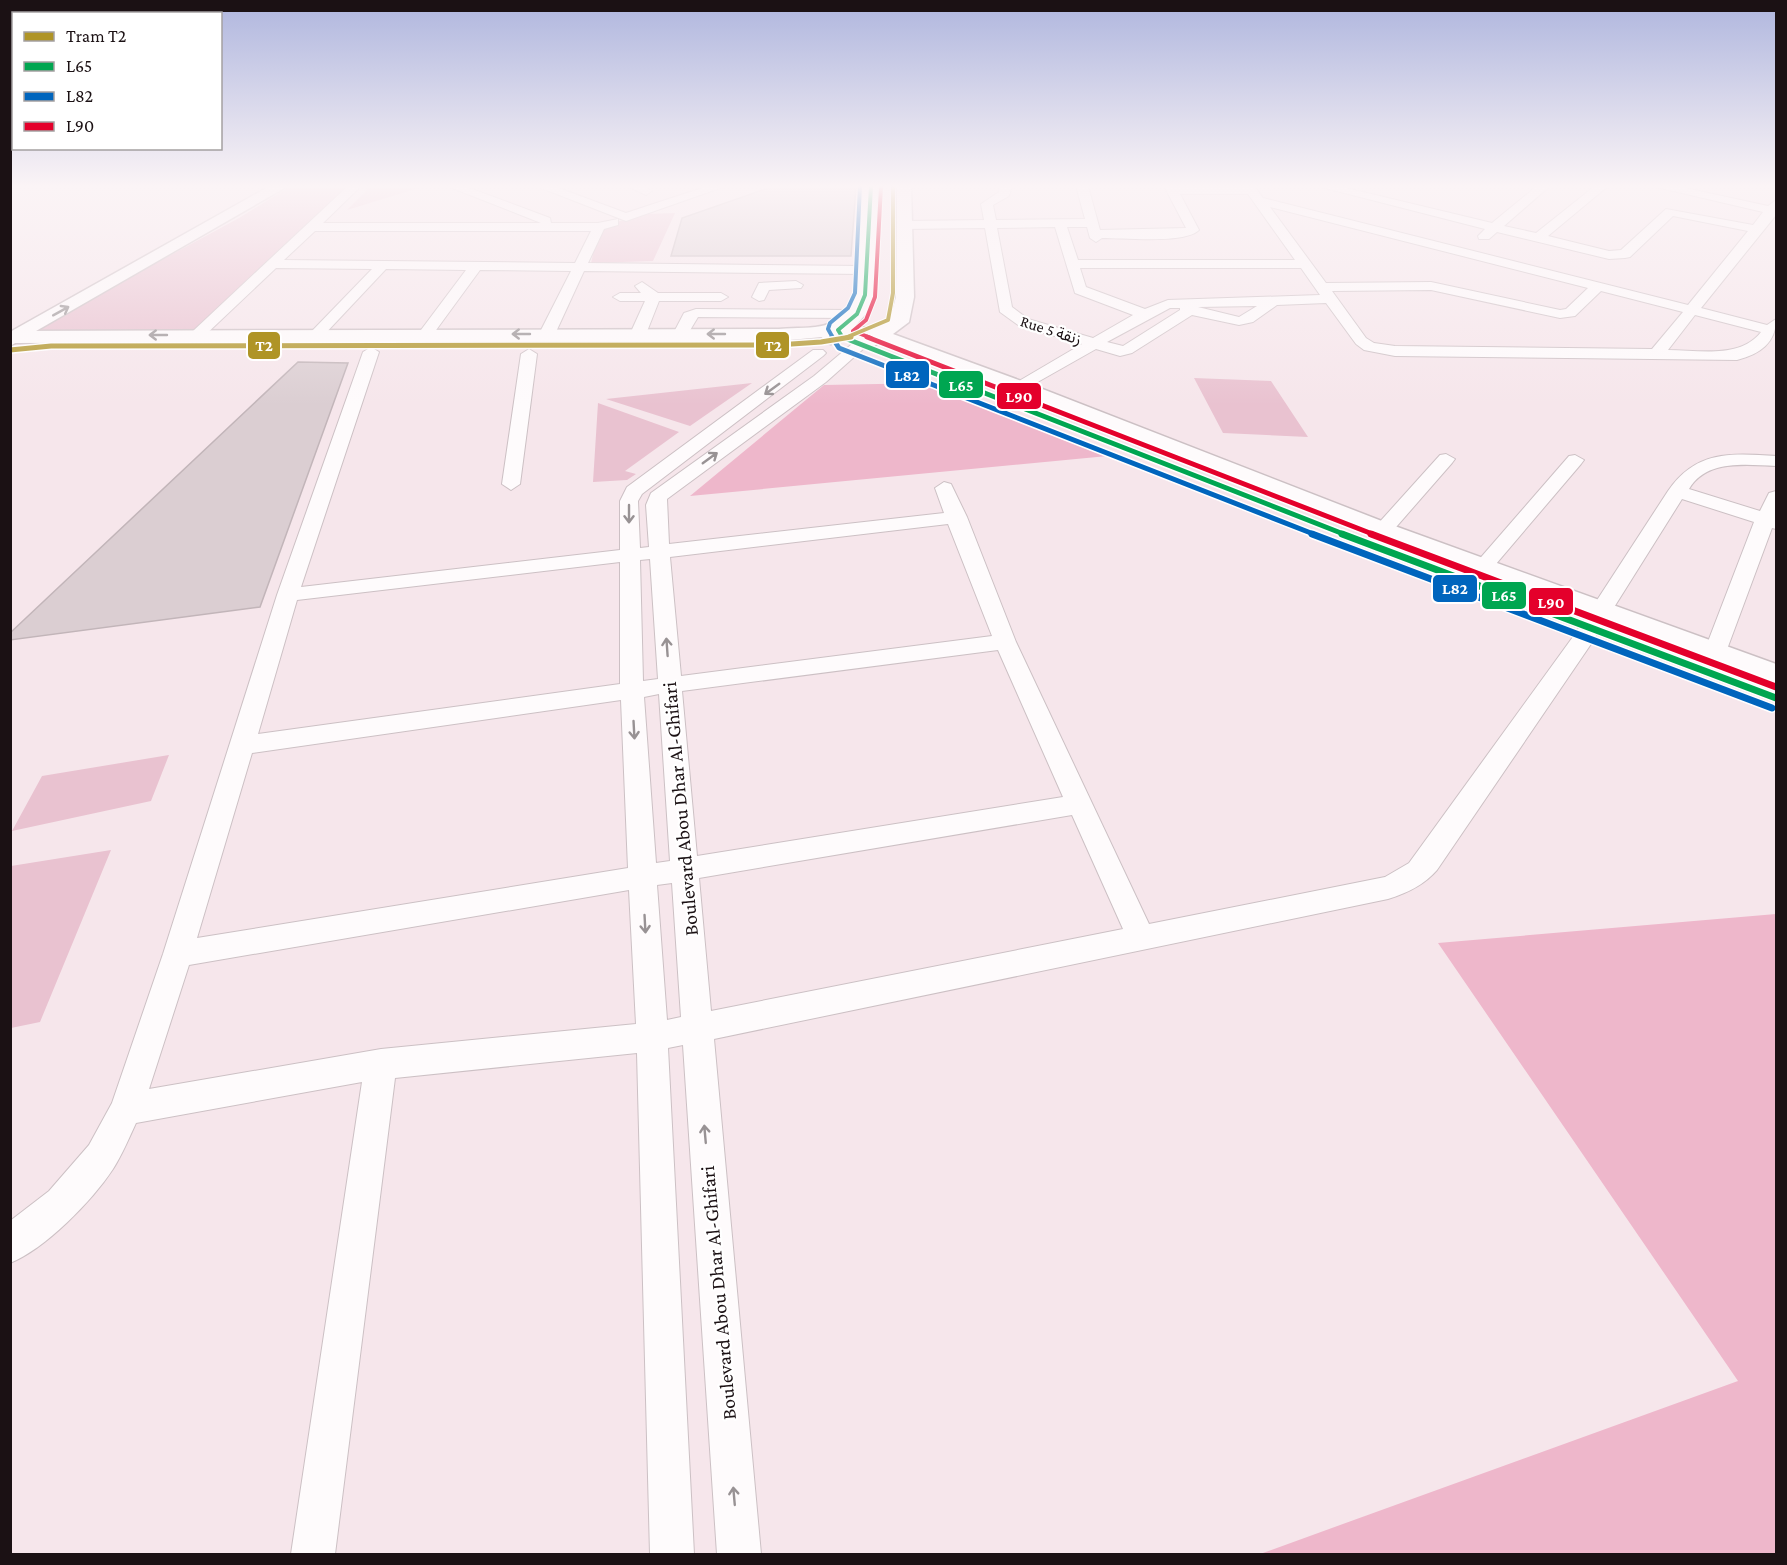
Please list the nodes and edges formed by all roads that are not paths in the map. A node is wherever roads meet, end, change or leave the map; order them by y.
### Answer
1 (142, 259) edge
2 (151, 259) edge
3 (278, 259) edge
4 (436, 259) edge
5 (585, 259) edge
6 (866, 259) edge
7 (906, 259) edge
8 (996, 259) edge
9 (1071, 259) edge
10 (1103, 259) edge
11 (1303, 259) edge
12 (1491, 259) edge
13 (1731, 259) edge
14 (273, 264) junction
15 (1072, 264) junction
16 (1104, 264) junction
17 (1306, 264) junction
18 (383, 265) junction
19 (430, 266) junction
20 (476, 266) junction
21 (581, 267) junction
22 (645, 267) junction
23 (865, 277) junction
24 (844, 284) dead end
25 (812, 285) dead end
26 (1598, 286) junction
27 (1328, 293) junction
28 (620, 297) dead end
29 (654, 297) junction
30 (748, 297) junction
31 (791, 297) dead end
32 (1276, 299) junction
33 (1168, 304) junction
34 (1190, 310) junction
35 (1690, 310) junction
36 (857, 314) junction
37 (1145, 314) junction
38 (1774, 326) edge
39 (317, 334) junction
40 (426, 334) junction
41 (547, 334) junction
42 (638, 334) junction
43 (681, 334) junction
44 (197, 335) junction
45 (12, 337) edge
46 (859, 337) junction
47 (1093, 344) junction
48 (371, 352) junction
49 (818, 353) junction
50 (529, 354) junction
51 (1656, 355) junction
52 (1020, 387) junction
53 (1446, 459) dead end
54 (1575, 460) dead end
55 (1776, 461) edge
56 (511, 484) dead end
57 (944, 488) dead end
58 (1677, 491) junction
59 (1776, 498) edge
60 (957, 517) junction
61 (1771, 521) edge
62 (1383, 530) junction
63 (660, 552) junction
64 (629, 555) junction
65 (1483, 567) junction
66 (288, 595) junction
67 (1595, 619) junction
68 (1005, 642) junction
69 (1715, 652) junction
70 (1776, 675) edge
71 (669, 685) junction
72 (632, 691) junction
73 (1776, 698) edge
74 (243, 746) junction
75 (1078, 804) junction
76 (686, 870) junction
77 (642, 877) junction
78 (1142, 939) junction
79 (178, 954) junction
80 (696, 1029) junction
81 (652, 1036) junction
82 (381, 1064) junction
83 (126, 1109) junction
84 (10, 1245) edge
85 (312, 1554) edge
86 (672, 1554) edge
87 (739, 1554) edge

1 - 45 street
45 -> 2 street
3 - 14 street
4 - 19 street
5 - 21 street
6 - 23 street
7 - 46 street, Boulevard Abou Dhar Al-Ghifari
8 - 47 street, Rue 5 زنقة
9 - 15 street
10 - 16 street
11 - 17 street
12 - 26 street
13 - 35 street
14 - 18 street
14 - 44 street
15 - 16 street
15 - 37 street
16 - 17 street
17 - 27 street
18 - 19 street
18 - 39 street
19 - 20 street
20 - 21 street
20 - 40 street
21 - 22 street
21 - 41 street
22 - 23 street
22 - 29 street
23 - 24 street
23 - 36 street
25 - 30 street
26 - 27 street
26 - 35 street
27 - 32 street
27 - 51 street
28 - 29 street
29 - 30 street
29 - 42 street
30 - 31 street
32 - 33 street
32 - 34 street
33 - 34 street
33 - 37 street
34 - 47 street
35 - 38 street
35 - 51 street
36 - 43 street
36 - 46 street, Boulevard Abou Dhar Al-Ghifari
37 - 47 street
38 - 51 street
39 - 40 street
39 - 44 street
41 -> 40 street
41 - 42 street
42 - 43 street
46 -> 43 street
44 -> 45 street
45 - 48 street
46 - 49 street
46 - 52 street
63 -> 46 street, Boulevard Abou Dhar Al-Ghifari
46 - 67 street
47 - 52 street
48 - 50 street
48 - 66 street
49 - 50 street
49 -> 64 street, Boulevard Abou Dhar Al-Ghifari
50 - 56 street
52 - 62 street
53 - 62 street
54 - 65 street
55 - 58 street
57 - 60 street
58 - 61 street
58 - 67 street
59 - 61 street
60 - 63 street
60 - 68 street
61 - 69 street
62 - 65 street
63 - 64 street
71 -> 63 street, Boulevard Abou Dhar Al-Ghifari
64 - 66 street
64 - 72 street, Boulevard Abou Dhar Al-Ghifari
65 - 67 street
66 - 74 street
67 - 69 street
67 - 73 street
67 - 78 street
68 - 71 street
68 - 75 street
69 - 70 street
71 - 72 street
71 - 76 street, Boulevard Abou Dhar Al-Ghifari
72 - 74 street
72 -> 77 street, Boulevard Abou Dhar Al-Ghifari
74 - 79 street
75 - 76 street
75 - 78 street
76 - 77 street
76 - 80 street, Boulevard Abou Dhar Al-Ghifari
77 - 79 street
77 -> 81 street, Boulevard Abou Dhar Al-Ghifari
78 - 80 street
79 - 83 street
80 - 81 street
87 -> 80 street, Boulevard Abou Dhar Al-Ghifari
81 - 82 street
81 - 86 street, Boulevard Abou Dhar Al-Ghifari
82 - 83 street
82 - 85 street
83 - 84 street

